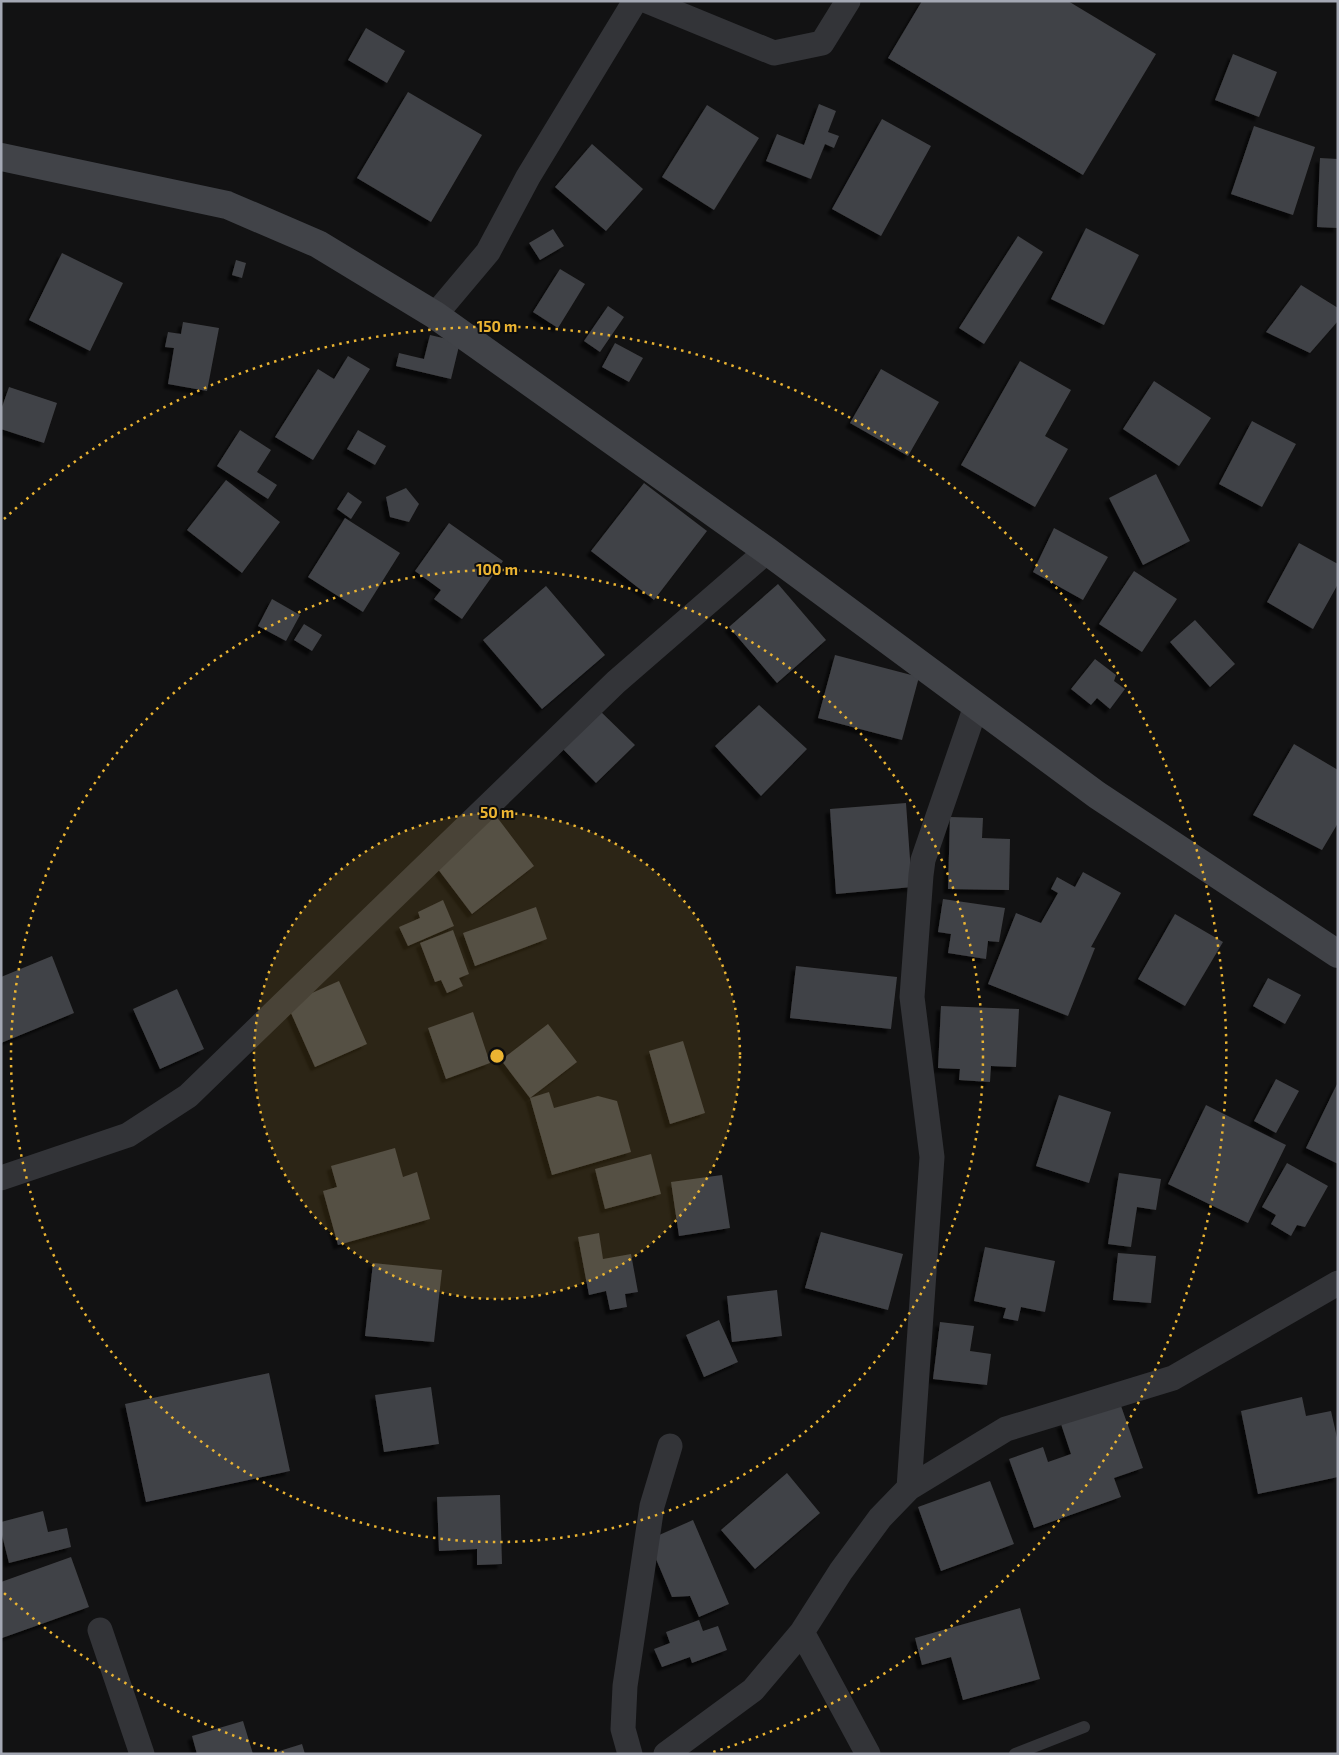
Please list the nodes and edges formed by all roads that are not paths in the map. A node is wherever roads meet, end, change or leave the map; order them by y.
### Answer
1 (635, 1) edge
2 (647, 1) edge
3 (848, 1) edge
4 (1, 157) edge
5 (435, 315) junction
6 (767, 551) junction
7 (976, 706) junction
8 (1338, 954) edge
9 (1, 1178) edge
10 (1338, 1283) edge
11 (670, 1446) dead end
12 (909, 1488) junction
13 (100, 1630) dead end
14 (802, 1632) junction
15 (1084, 1727) dead end
16 (142, 1754) edge
17 (630, 1754) edge
18 (666, 1754) edge
19 (868, 1754) edge
20 (1015, 1754) edge

1 - 5 street
2 - 3 street
4 - 5 street
5 - 6 street
6 - 7 street
6 - 9 street
7 - 8 street
7 - 12 street
10 - 12 street
11 - 17 street
12 - 14 street
13 - 16 street
14 - 18 street
14 - 19 street
15 - 20 lane

